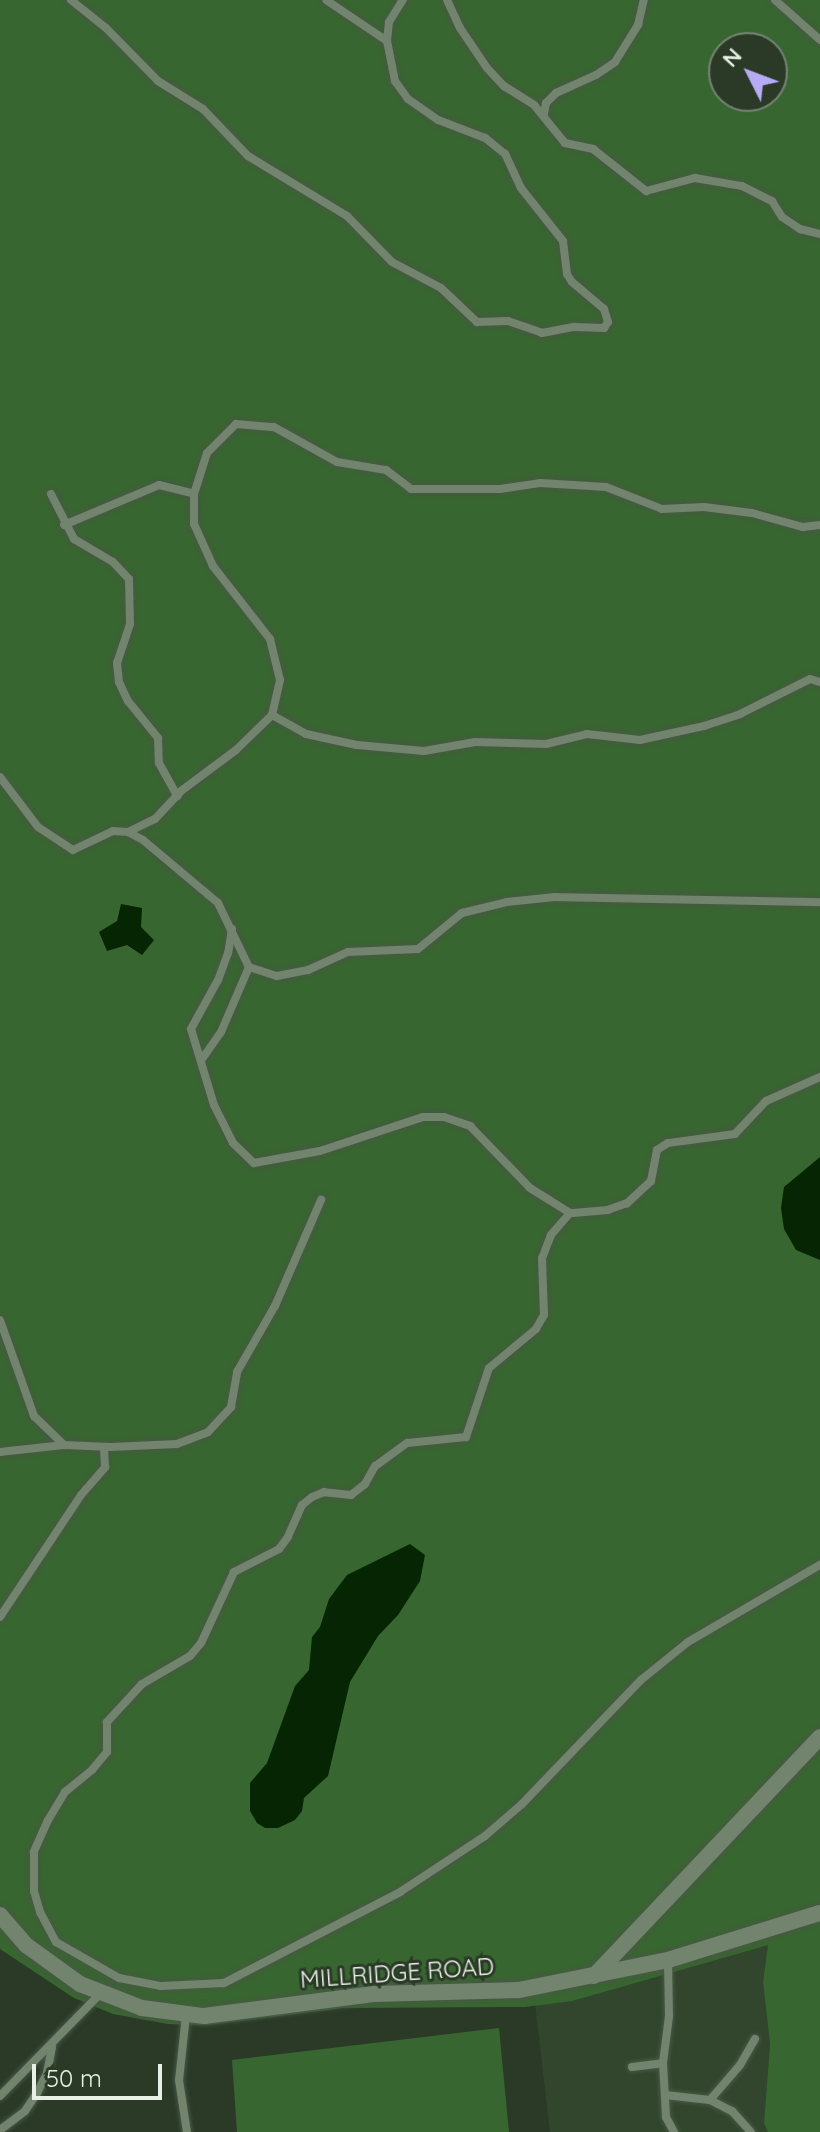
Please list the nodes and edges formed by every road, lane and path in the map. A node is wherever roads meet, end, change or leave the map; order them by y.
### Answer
1 (71, 0) edge
2 (326, 0) edge
3 (403, 0) edge
4 (447, 0) edge
5 (644, 0) edge
6 (775, 0) edge
7 (820, 40) edge
8 (387, 41) junction
9 (544, 116) junction
10 (820, 234) edge
11 (51, 494) dead end
12 (194, 494) junction
13 (64, 525) junction
14 (820, 525) edge
15 (820, 682) edge
16 (272, 715) junction
17 (2, 781) edge
18 (177, 796) junction
19 (128, 832) junction
20 (820, 902) edge
21 (232, 929) junction
22 (249, 967) junction
23 (202, 1059) junction
24 (820, 1077) edge
25 (321, 1200) dead end
26 (570, 1213) junction
27 (0, 1320) edge
28 (64, 1445) junction
29 (104, 1447) junction
30 (0, 1452) edge
31 (820, 1565) edge
32 (0, 1617) edge
33 (820, 1737) edge
34 (820, 1913) edge
35 (0, 1915) edge
36 (668, 1960) junction
37 (594, 1976) junction
38 (100, 1994) junction
39 (186, 2015) junction
40 (755, 2039) dead end
41 (52, 2046) junction
42 (663, 2063) junction
43 (632, 2067) dead end
44 (665, 2095) junction
45 (0, 2096) edge
46 (710, 2100) junction
47 (0, 2130) edge
48 (187, 2132) edge
49 (674, 2132) edge
50 (751, 2132) edge

1 - 8 lane
2 - 8 lane
3 - 8 lane
4 - 9 lane
5 - 9 lane
6 - 7 lane
9 - 10 lane
11 - 13 lane
12 - 13 lane
12 - 14 lane
12 - 16 lane
13 - 18 lane
15 - 16 lane
16 - 18 lane
17 - 19 lane
18 - 19 lane
19 - 21 lane
20 - 22 lane
21 - 22 lane
21 - 23 lane
22 - 23 lane
23 - 26 lane
24 - 26 lane
25 - 29 lane
26 - 31 lane
27 - 28 lane
28 - 29 lane
28 - 30 lane
29 - 32 lane
33 - 37 street
34 - 36 street, MILLRIDGE ROAD
35 - 38 street, MILLRIDGE ROAD
36 - 37 street, MILLRIDGE ROAD
36 - 42 lane
37 - 39 street, MILLRIDGE ROAD
38 - 39 street, MILLRIDGE ROAD
38 - 41 lane
39 - 48 lane
40 - 46 lane
41 - 45 lane
41 - 47 lane
42 - 43 lane
42 - 44 lane
44 - 46 lane
44 - 49 lane
46 - 50 lane

